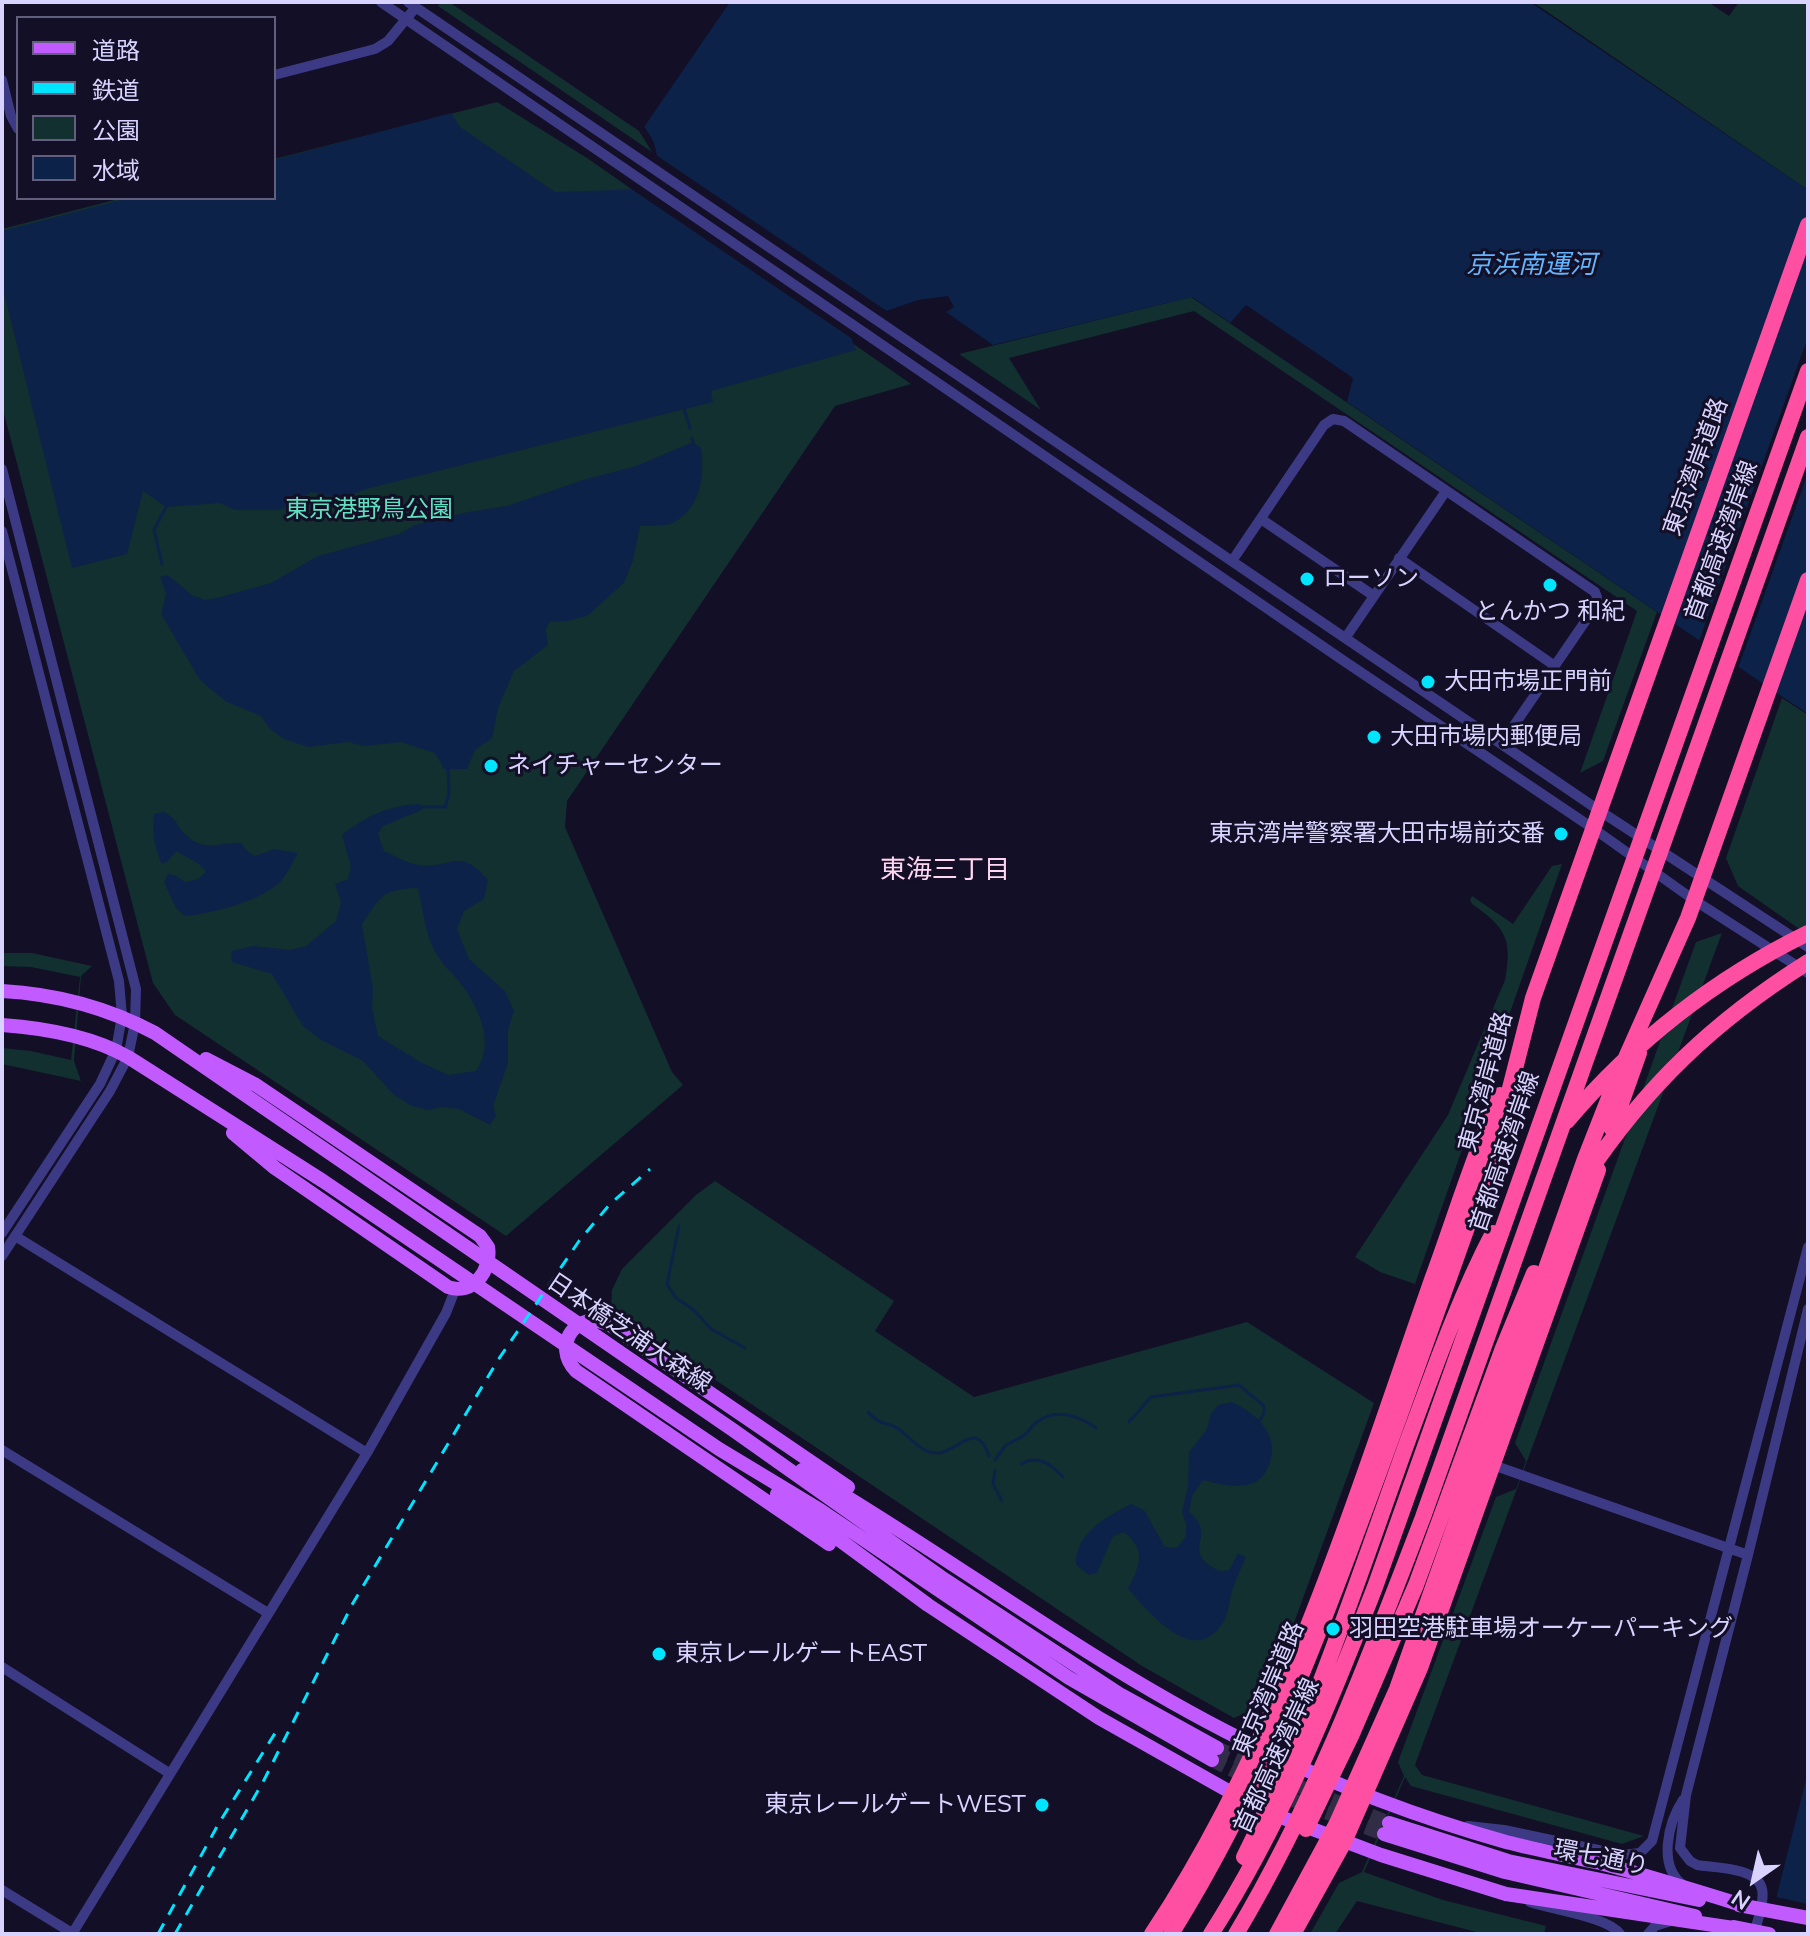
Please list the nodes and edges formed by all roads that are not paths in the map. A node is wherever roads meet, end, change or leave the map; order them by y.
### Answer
1 (381, 2) edge
2 (412, 5) edge
3 (408, 20) junction
4 (276, 74) edge
5 (2, 80) edge
6 (16, 125) edge
7 (1808, 225) edge
8 (1808, 371) edge
9 (1808, 437) edge
10 (2, 469) edge
11 (1446, 491) junction
12 (1261, 519) junction
13 (2, 531) edge
14 (1399, 558) junction
15 (1232, 561) junction
16 (1808, 580) edge
17 (1374, 596) junction
18 (1346, 637) junction
19 (1555, 666) junction
20 (1502, 743) junction
21 (1600, 811) junction
22 (1594, 829) junction
23 (1702, 877) junction
24 (1694, 900) junction
25 (1808, 933) edge
26 (1808, 947) edge
27 (1808, 962) edge
28 (1666, 972) junction
29 (1808, 973) edge
30 (2, 991) edge
31 (129, 1020) junction
32 (2, 1025) edge
33 (1522, 1045) junction
34 (176, 1047) junction
35 (122, 1054) junction
36 (190, 1097) junction
37 (2, 1233) edge
38 (15, 1236) junction
39 (1808, 1247) edge
40 (2, 1256) edge
41 (455, 1290) junction
42 (1808, 1309) edge
43 (733, 1430) junction
44 (719, 1449) junction
45 (2, 1450) edge
46 (367, 1453) junction
47 (1493, 1465) junction
48 (1730, 1549) junction
49 (1748, 1555) junction
50 (948, 1561) junction
51 (928, 1605) junction
52 (268, 1613) junction
53 (2, 1667) edge
54 (1256, 1747) junction
55 (169, 1773) junction
56 (1232, 1793) junction
57 (1366, 1794) junction
58 (1686, 1795) junction
59 (1444, 1823) junction
60 (1344, 1842) junction
61 (1686, 1887) junction
62 (2, 1890) edge
63 (1506, 1894) junction
64 (1745, 1906) junction
65 (1808, 1918) edge
66 (1673, 1921) junction
67 (1747, 1931) edge
68 (72, 1934) edge
69 (1152, 1934) edge
70 (1171, 1934) edge
71 (1208, 1934) edge
72 (1238, 1934) edge
73 (1277, 1934) edge
74 (1293, 1934) edge
75 (1620, 1934) edge
76 (1648, 1934) edge
77 (1769, 1934) edge

1 - 3 street
2 - 3 street
2 - 15 street
3 - 4 street
3 - 22 street
5 - 6 street
7 - 21 highway, 東京湾岸道路
8 - 71 highway, 首都高速湾岸線
9 - 72 highway, 首都高速湾岸線
10 - 31 street
11 - 12 street
11 - 14 street
11 - 19 street
12 - 15 street
12 - 17 street
13 - 31 street
14 - 17 street
14 - 19 street
15 - 18 street
16 - 23 highway
17 - 18 street
18 - 20 street
19 - 20 street
20 - 21 street
21 - 22 highway, 東京湾岸道路
21 - 23 street
22 - 24 street
22 - 33 highway, 東京湾岸道路
23 - 24 highway
23 - 26 street
24 - 28 highway
24 - 29 street
25 - 71 highway
27 - 72 highway
28 - 47 highway
28 - 73 highway
30 - 31 main road, 日本橋芝浦大森線
31 - 34 main road, 日本橋芝浦大森線
31 - 35 street
32 - 35 main road, 日本橋芝浦大森線
33 - 54 highway
33 - 70 highway, 東京湾岸道路
34 - 41 main road
34 - 43 main road, 日本橋芝浦大森線
35 - 36 main road, 日本橋芝浦大森線
35 - 37 street
35 - 38 street
36 - 41 main road
36 - 44 main road, 日本橋芝浦大森線
38 - 40 street
38 - 46 street
39 - 48 street
41 - 46 street
42 - 49 street
43 - 44 main road, 日本橋芝浦大森線
43 - 50 main road
44 - 51 main road
45 - 52 street
46 - 52 street
47 - 48 street
47 - 57 highway
48 - 49 street
48 - 59 street
49 - 58 street
50 - 51 main road
50 - 54 main road
51 - 56 main road
52 - 55 street
53 - 55 street
54 - 56 highway
54 - 57 main road
55 - 68 street
56 - 60 main road
56 - 69 highway
57 - 59 main road
57 - 60 highway
58 - 61 street
58 - 67 street
59 - 61 main road
60 - 63 main road
60 - 74 highway
61 - 64 main road
62 - 68 street
63 - 66 main road
63 - 75 street
64 - 65 main road, 環七通り
64 - 67 main road, 環七通り
66 - 67 main road
66 - 76 street
67 - 77 main road, 環七通り

